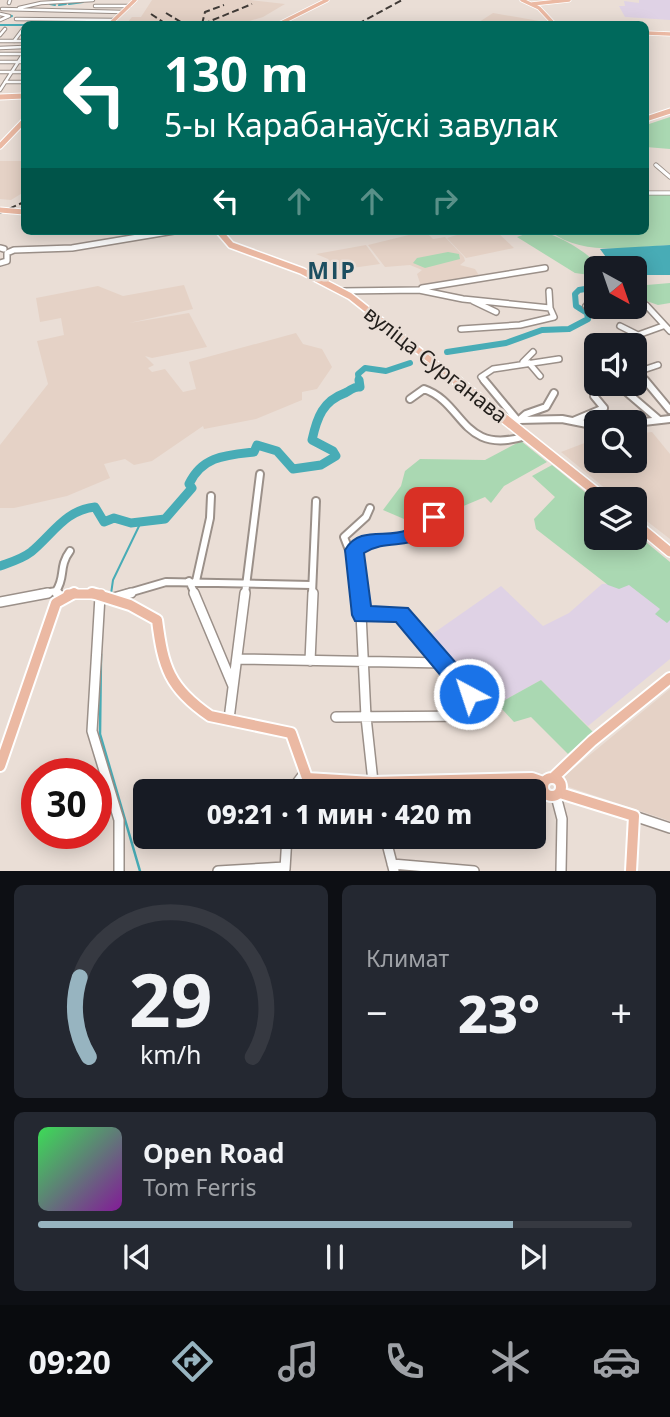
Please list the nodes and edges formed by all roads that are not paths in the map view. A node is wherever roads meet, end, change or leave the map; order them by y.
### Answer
1 (93, 0) edge
2 (140, 0) edge
3 (327, 0) edge
4 (522, 0) edge
5 (569, 0) edge
6 (69, 2) edge
7 (131, 4) edge
8 (532, 4) junction
9 (95, 6) dead end
10 (1, 11) edge
11 (54, 12) junction
12 (122, 12) junction
13 (16, 19) dead end
14 (47, 19) junction
15 (55, 19) junction
16 (0, 20) edge
17 (60, 21) edge
18 (84, 21) edge
19 (115, 21) edge
20 (116, 21) edge
21 (285, 21) edge
22 (551, 21) edge
23 (5, 29) dead end
24 (21, 32) edge
25 (649, 33) edge
26 (670, 34) edge
27 (0, 35) edge
28 (0, 41) edge
29 (14, 41) junction
30 (21, 41) edge
31 (21, 47) edge
32 (0, 48) edge
33 (0, 54) edge
34 (21, 54) edge
35 (21, 59) edge
36 (0, 62) edge
37 (19, 62) junction
38 (0, 72) edge
39 (12, 72) junction
40 (21, 72) edge
41 (5, 82) junction
42 (21, 82) edge
43 (0, 90) edge
44 (21, 96) edge
45 (0, 97) edge
46 (669, 109) edge
47 (649, 116) edge
48 (21, 117) edge
49 (21, 124) edge
50 (0, 139) edge
51 (0, 146) edge
52 (656, 165) dead end
53 (670, 177) edge
54 (649, 193) edge
55 (670, 193) edge
56 (0, 211) edge
57 (21, 213) edge
58 (149, 235) edge
59 (224, 235) edge
60 (0, 263) edge
61 (545, 268) dead end
62 (413, 290) junction
63 (342, 291) junction
64 (549, 291) dead end
65 (500, 294) dead end
66 (471, 300) junction
67 (503, 301) junction
68 (648, 307) edge
69 (550, 309) junction
70 (496, 312) dead end
71 (620, 326) dead end
72 (663, 326) junction
73 (461, 329) dead end
74 (670, 331) edge
75 (533, 352) dead end
76 (559, 359) dead end
77 (529, 363) junction
78 (658, 365) dead end
79 (508, 366) junction
80 (647, 368) edge
81 (540, 376) dead end
82 (647, 385) edge
83 (554, 393) dead end
84 (593, 396) dead end
85 (631, 396) edge
86 (410, 399) dead end
87 (670, 410) edge
88 (658, 419) junction
89 (670, 419) edge
90 (573, 421) junction
91 (647, 421) edge
92 (515, 422) junction
93 (584, 423) edge
94 (526, 436) junction
95 (260, 474) dead end
96 (590, 487) edge
97 (211, 496) dead end
98 (316, 501) dead end
99 (370, 508) dead end
100 (434, 517) dead end
101 (647, 533) edge
102 (70, 551) dead end
103 (670, 551) edge
104 (357, 568) junction
105 (193, 581) junction
106 (247, 582) junction
107 (311, 585) junction
108 (59, 594) junction
109 (105, 597) junction
110 (0, 602) edge
111 (362, 615) junction
112 (239, 659) junction
113 (310, 661) junction
114 (363, 662) junction
115 (443, 663) junction
116 (670, 678) edge
117 (233, 688) junction
118 (336, 717) dead end
119 (366, 717) junction
120 (229, 719) junction
121 (3, 749) edge
122 (0, 766) edge
123 (303, 775) junction
124 (300, 779) edge
125 (313, 779) edge
126 (372, 779) edge
127 (514, 779) edge
128 (534, 779) edge
129 (546, 781) edge
130 (546, 784) edge
131 (558, 795) junction
132 (634, 816) junction
133 (670, 828) edge
134 (286, 849) edge
135 (388, 849) edge
136 (393, 868) edge
137 (285, 869) edge
138 (237, 870) edge
139 (119, 871) edge
140 (218, 871) edge
141 (474, 871) edge
142 (561, 871) edge
143 (631, 871) edge

1 - 6 street
2 - 7 main road
3 - 21 main road
4 - 8 main road
5 - 8 main road
6 - 10 street
7 - 9 street
7 - 12 main road
7 - 20 main road
8 - 22 main road
10 - 11 street
10 - 16 street
11 - 12 street
11 - 14 street
12 - 19 main road
13 - 14 street
14 - 15 street
15 - 17 street
15 - 18 street
23 - 27 street
24 - 29 street
25 - 26 main road
28 - 29 street
29 - 30 street
31 - 32 street
33 - 34 street
35 - 37 street
36 - 37 street
37 - 39 street
38 - 39 street
39 - 40 street
39 - 41 street
41 - 42 street
41 - 43 street
44 - 45 main road
46 - 47 main road
48 - 50 main road
49 - 51 main road
52 - 53 street
54 - 55 street
56 - 57 main road, bridge
58 - 60 street
59 - 63 main road, вуліца Сурганава
61 - 62 street
62 - 63 street
62 - 66 street
63 - 92 main road, вуліца Сурганава
64 - 69 street
65 - 67 street
66 - 67 street
66 - 70 street
67 - 69 street
68 - 72 street
69 - 73 street, вуліца Сурганава
71 - 72 street
72 - 74 street
75 - 79 street
76 - 77 street, вуліца Сурганава
77 - 79 street, вуліца Сурганава
77 - 81 street
78 - 80 street
79 - 92 street, вуліца Сурганава
82 - 87 street
83 - 92 street
84 - 90 street
85 - 88 street
86 - 94 street
88 - 89 street
88 - 91 street
90 - 92 street
90 - 93 street
92 - 94 main road, вуліца Сурганава
94 - 96 main road, вуліца Сурганава
95 - 106 street
97 - 105 street
98 - 107 street
99 - 104 street
100 - 104 street
101 - 103 main road
102 - 108 street
104 - 111 street
105 - 106 street
105 - 109 street
105 - 117 street
106 - 107 street
106 - 112 street
107 - 113 street
108 - 109 main road
108 - 110 street
108 - 121 main road
109 - 120 main road
109 - 139 street
111 - 114 street
111 - 115 street
112 - 113 street
112 - 117 street
113 - 114 street
114 - 115 street
114 - 119 street
115 - 119 street
116 - 129 main road
117 - 120 street
118 - 119 street
119 - 126 street
120 - 123 main road
121 - 122 main road
123 - 124 street
123 - 125 main road
127 - 128 main road
130 - 131 main road
131 - 132 main road
131 - 142 street
132 - 133 street
132 - 143 main road
134 - 137 street
135 - 136 street
136 - 141 street
137 - 138 street
138 - 140 street

